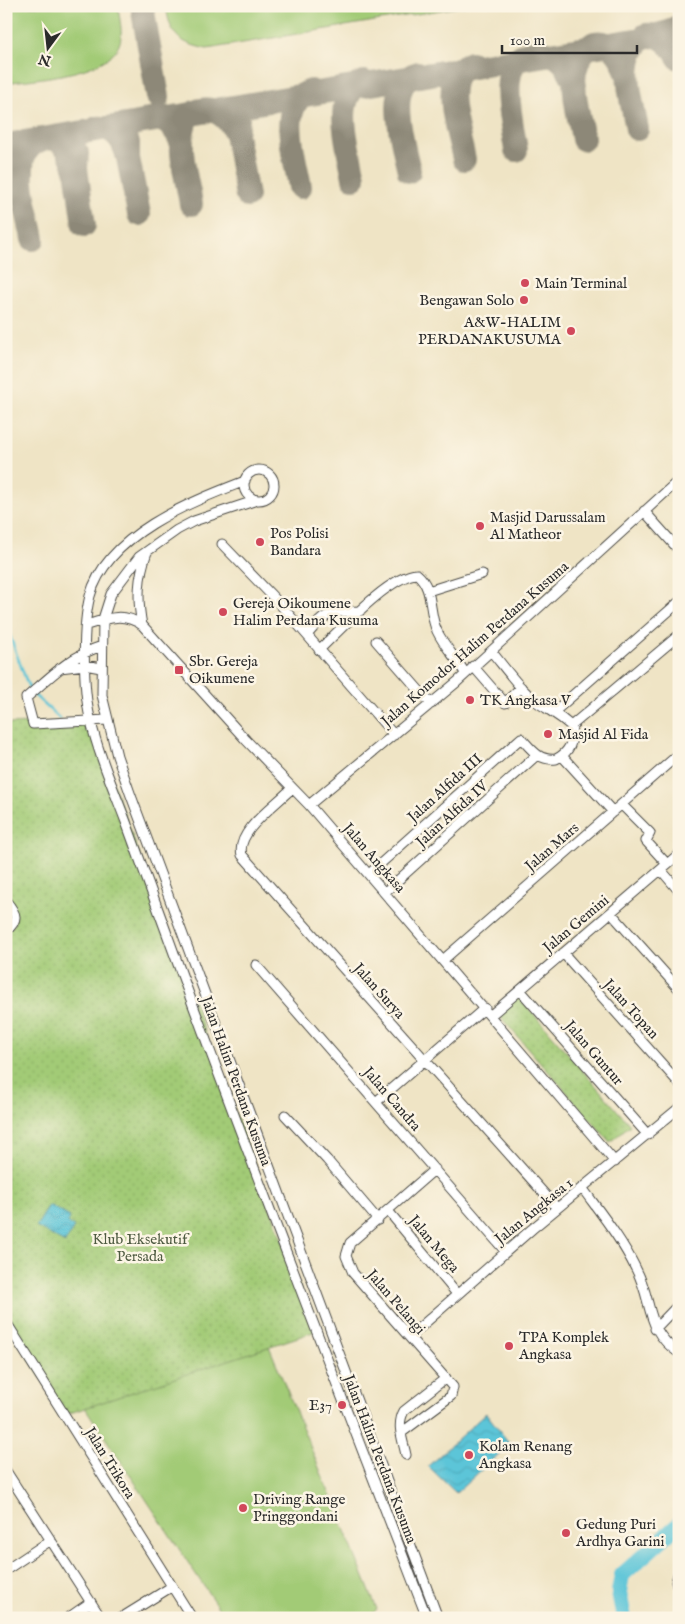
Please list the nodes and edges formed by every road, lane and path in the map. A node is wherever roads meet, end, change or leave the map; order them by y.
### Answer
1 (245, 480) junction
2 (679, 480) edge
3 (257, 500) junction
4 (644, 511) junction
5 (222, 544) dead end
6 (679, 550) edge
7 (147, 552) junction
8 (482, 574) dead end
9 (428, 591) junction
10 (679, 602) edge
11 (360, 611) junction
12 (103, 620) junction
13 (86, 624) junction
14 (142, 625) junction
15 (679, 634) edge
16 (306, 635) junction
17 (376, 641) dead end
18 (102, 646) junction
19 (319, 650) junction
20 (86, 651) junction
21 (491, 651) junction
22 (85, 666) junction
23 (473, 666) junction
24 (60, 668) junction
25 (101, 668) junction
26 (466, 673) junction
27 (521, 687) junction
28 (431, 704) junction
29 (555, 711) junction
30 (107, 720) junction
31 (90, 721) junction
32 (571, 726) junction
33 (394, 735) junction
34 (679, 754) edge
35 (537, 756) junction
36 (562, 756) junction
37 (292, 788) junction
38 (309, 805) junction
39 (622, 805) junction
40 (613, 812) junction
41 (679, 854) edge
42 (664, 867) junction
43 (369, 874) junction
44 (679, 891) edge
45 (385, 892) junction
46 (6, 901) edge
47 (611, 913) junction
48 (6, 931) edge
49 (563, 953) junction
50 (443, 960) junction
51 (256, 965) dead end
52 (679, 989) edge
53 (520, 990) junction
54 (488, 1012) junction
55 (424, 1062) junction
56 (679, 1083) edge
57 (376, 1102) junction
58 (679, 1108) edge
59 (285, 1115) dead end
60 (648, 1135) junction
61 (615, 1162) junction
62 (436, 1169) junction
63 (583, 1189) junction
64 (557, 1208) junction
65 (389, 1212) junction
66 (378, 1220) junction
67 (506, 1252) junction
68 (457, 1294) junction
69 (679, 1304) edge
70 (6, 1322) edge
71 (655, 1329) junction
72 (409, 1337) junction
73 (679, 1353) edge
74 (446, 1378) junction
75 (424, 1396) junction
76 (433, 1410) junction
77 (401, 1433) junction
78 (406, 1455) dead end
79 (6, 1471) edge
80 (52, 1540) junction
81 (6, 1570) edge
82 (679, 1571) edge
83 (171, 1587) junction
84 (679, 1594) edge
85 (91, 1602) junction
86 (68, 1618) edge
87 (101, 1618) edge
88 (121, 1618) edge
89 (192, 1618) edge
90 (427, 1618) edge
91 (438, 1618) edge

1 - 3 street
1 - 3 street
1 - 13 street, Jalan Halim Perdana Kusuma
2 - 4 street, Jalan Komodor Halim Perdana Kusuma
3 - 7 street, Jalan Halim Perdana Kusuma
4 - 6 street
4 - 21 street, Jalan Komodor Halim Perdana Kusuma
5 - 16 street
7 - 12 street, Jalan Halim Perdana Kusuma
7 - 14 street
8 - 9 street
9 - 11 street
9 - 26 street
10 - 29 street
11 - 16 street
11 - 19 street
12 - 13 street, Jalan Angkasa
12 - 14 street, Jalan Angkasa
12 - 18 street, Jalan Halim Perdana Kusuma
13 - 20 street, Jalan Halim Perdana Kusuma
14 - 37 street, Jalan Angkasa
15 - 32 street
16 - 19 street
17 - 28 street
18 - 20 street
18 - 25 street, Jalan Halim Perdana Kusuma
19 - 33 street
20 - 22 street, Jalan Halim Perdana Kusuma
20 - 24 street
21 - 23 street, Jalan Komodor Halim Perdana Kusuma
21 - 27 street
22 - 24 street
22 - 25 street
22 - 31 street, Jalan Halim Perdana Kusuma
23 - 26 street, Jalan Komodor Halim Perdana Kusuma
23 - 27 street
24 - 31 street
25 - 30 street, Jalan Halim Perdana Kusuma
26 - 28 street, Jalan Komodor Halim Perdana Kusuma
27 - 29 street
28 - 33 street, Jalan Komodor Halim Perdana Kusuma
29 - 32 street
30 - 31 street
30 - 91 street, Jalan Halim Perdana Kusuma
31 - 90 street, Jalan Halim Perdana Kusuma
32 - 36 street
33 - 38 street, Jalan Komodor Halim Perdana Kusuma
34 - 39 street, Jalan Mars
35 - 36 street
35 - 43 street, Jalan Alfida III
35 - 45 street, Jalan Alfida IV
36 - 40 street
37 - 38 street, Jalan Angkasa
37 - 55 street, Jalan Surya
38 - 43 street, Jalan Angkasa
39 - 40 street, Jalan Mars
39 - 42 street
40 - 50 street, Jalan Mars
41 - 42 street, Jalan Gemini
42 - 44 street
42 - 47 street, Jalan Gemini
43 - 45 street, Jalan Angkasa
45 - 50 street, Jalan Angkasa
46 - 48 street
47 - 49 street, Jalan Gemini
47 - 52 street
49 - 53 street, Jalan Gemini
49 - 56 street, Jalan Topan
50 - 54 street, Jalan Angkasa
51 - 57 street, Jalan Candra
53 - 54 street, Jalan Gemini
53 - 60 street, Jalan Guntur
54 - 55 street, Jalan Gemini
54 - 61 street, Jalan Angkasa
55 - 57 street, Jalan Gemini
55 - 64 street, Jalan Surya
57 - 62 street, Jalan Candra
58 - 60 street, Jalan Angkasa 1
59 - 66 street
60 - 61 street, Jalan Angkasa 1
61 - 63 street, Jalan Angkasa 1
62 - 65 street, Jalan Pelangi
62 - 67 street, Jalan Candra
63 - 64 street, Jalan Angkasa 1
63 - 71 street
64 - 67 street, Jalan Angkasa 1
65 - 66 street, Jalan Pelangi
65 - 68 street, Jalan Mega
66 - 72 street, Jalan Pelangi
67 - 68 street, Jalan Angkasa 1
68 - 72 street, Jalan Angkasa 1
69 - 71 street
70 - 83 street, Jalan Trikora
71 - 73 street
72 - 74 street, Jalan Pelangi
74 - 75 street
74 - 76 street
75 - 76 street
75 - 77 street
76 - 77 street
77 - 78 street
79 - 80 street
80 - 81 street
80 - 85 street
82 - 84 street
83 - 88 street
83 - 89 street, Jalan Trikora
85 - 86 street
85 - 87 street

